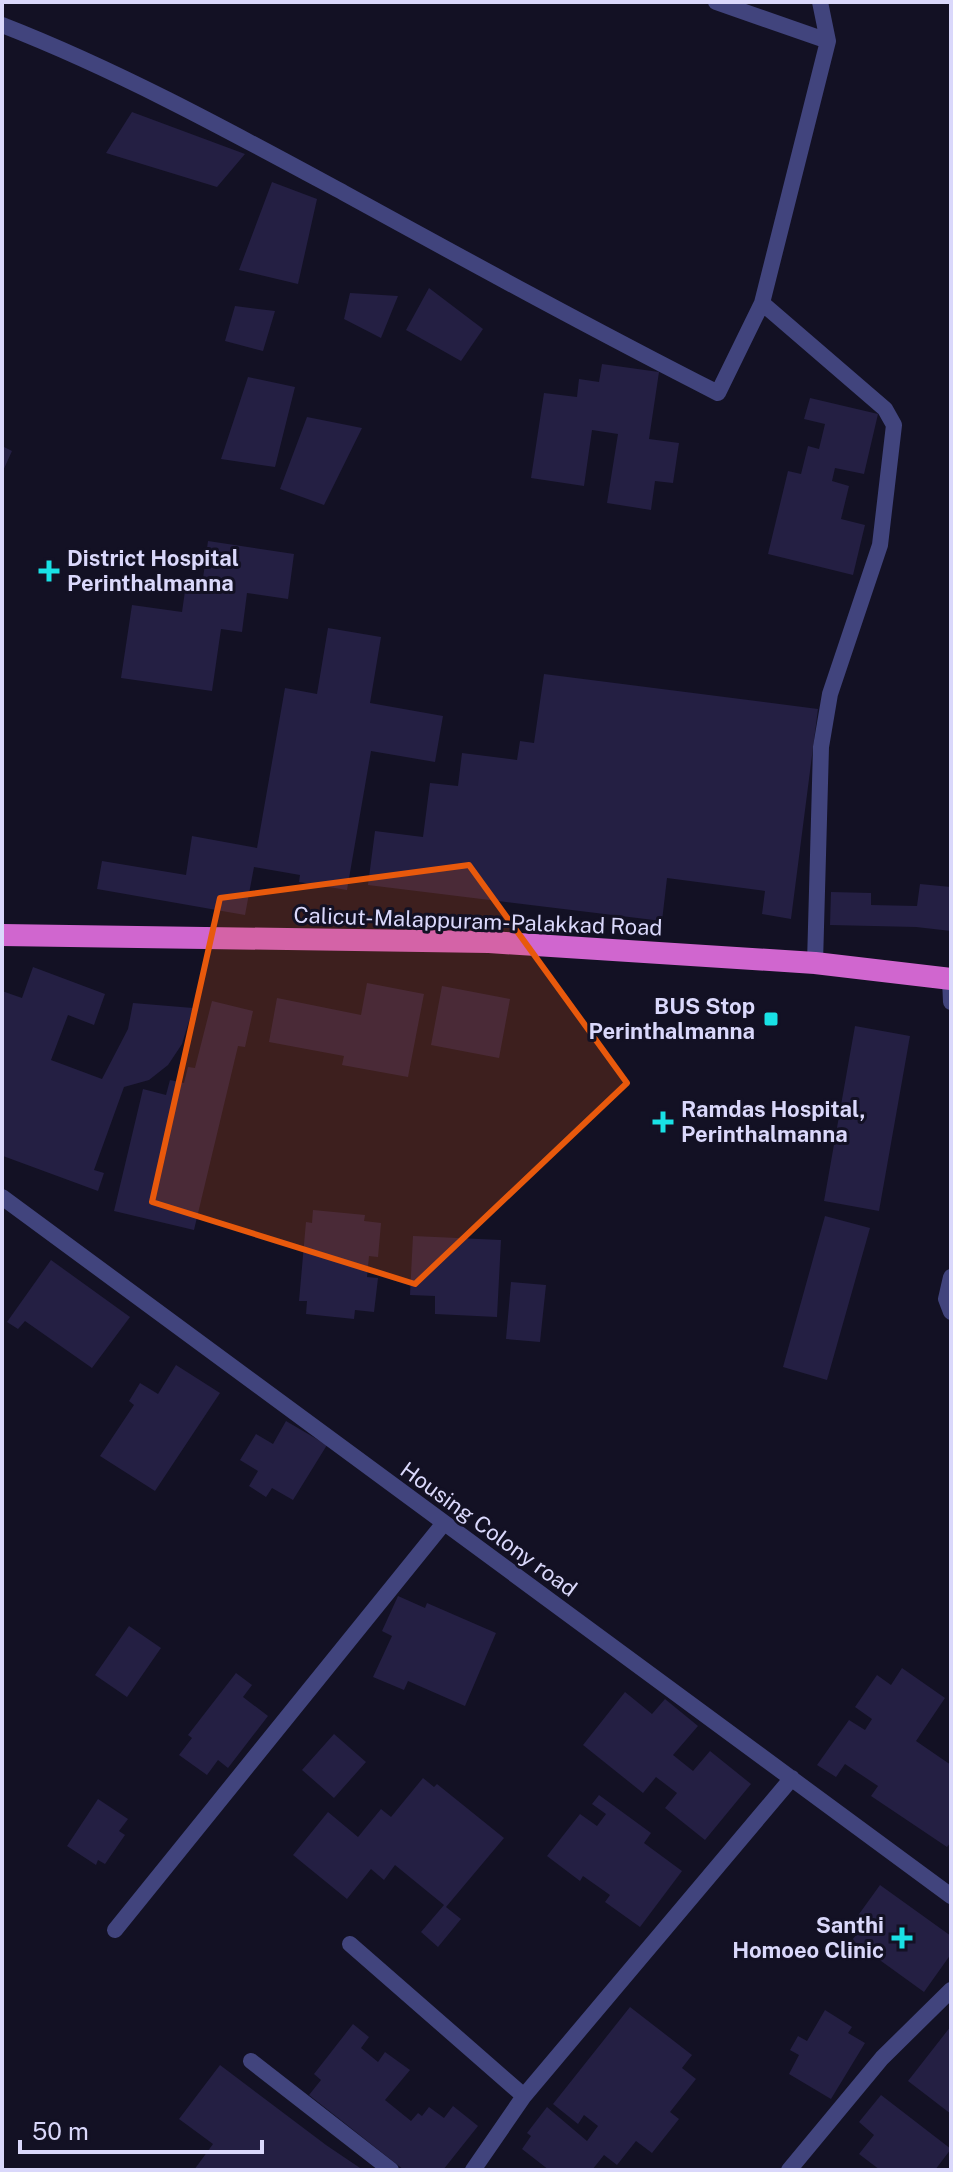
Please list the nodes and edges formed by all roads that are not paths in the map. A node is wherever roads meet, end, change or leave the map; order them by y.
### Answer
1 (716, 2) edge
2 (820, 2) edge
3 (2, 25) edge
4 (828, 41) junction
5 (762, 303) junction
6 (2, 935) edge
7 (815, 963) junction
8 (950, 979) edge
9 (951, 1002) edge
10 (2, 1197) edge
11 (951, 1277) edge
12 (951, 1312) edge
13 (444, 1523) junction
14 (792, 1778) junction
15 (951, 1896) edge
16 (115, 1930) dead end
17 (350, 1944) dead end
18 (951, 1990) edge
19 (251, 2061) dead end
20 (524, 2096) junction
21 (391, 2170) edge
22 (473, 2170) edge
23 (789, 2170) edge

1 - 4 street
2 - 4 street
3 - 5 street
4 - 5 street
5 - 7 street
6 - 7 highway, Calicut-Malappuram-Palakkad Road
7 - 8 highway, Calicut-Malappuram-Palakkad Road
8 - 9 street
10 - 13 street, Housing Colony road
11 - 12 street
13 - 14 street, Housing Colony road
13 - 16 street
14 - 15 street, Housing Colony road
14 - 20 street
17 - 20 street
18 - 23 street
19 - 21 street
20 - 22 street

